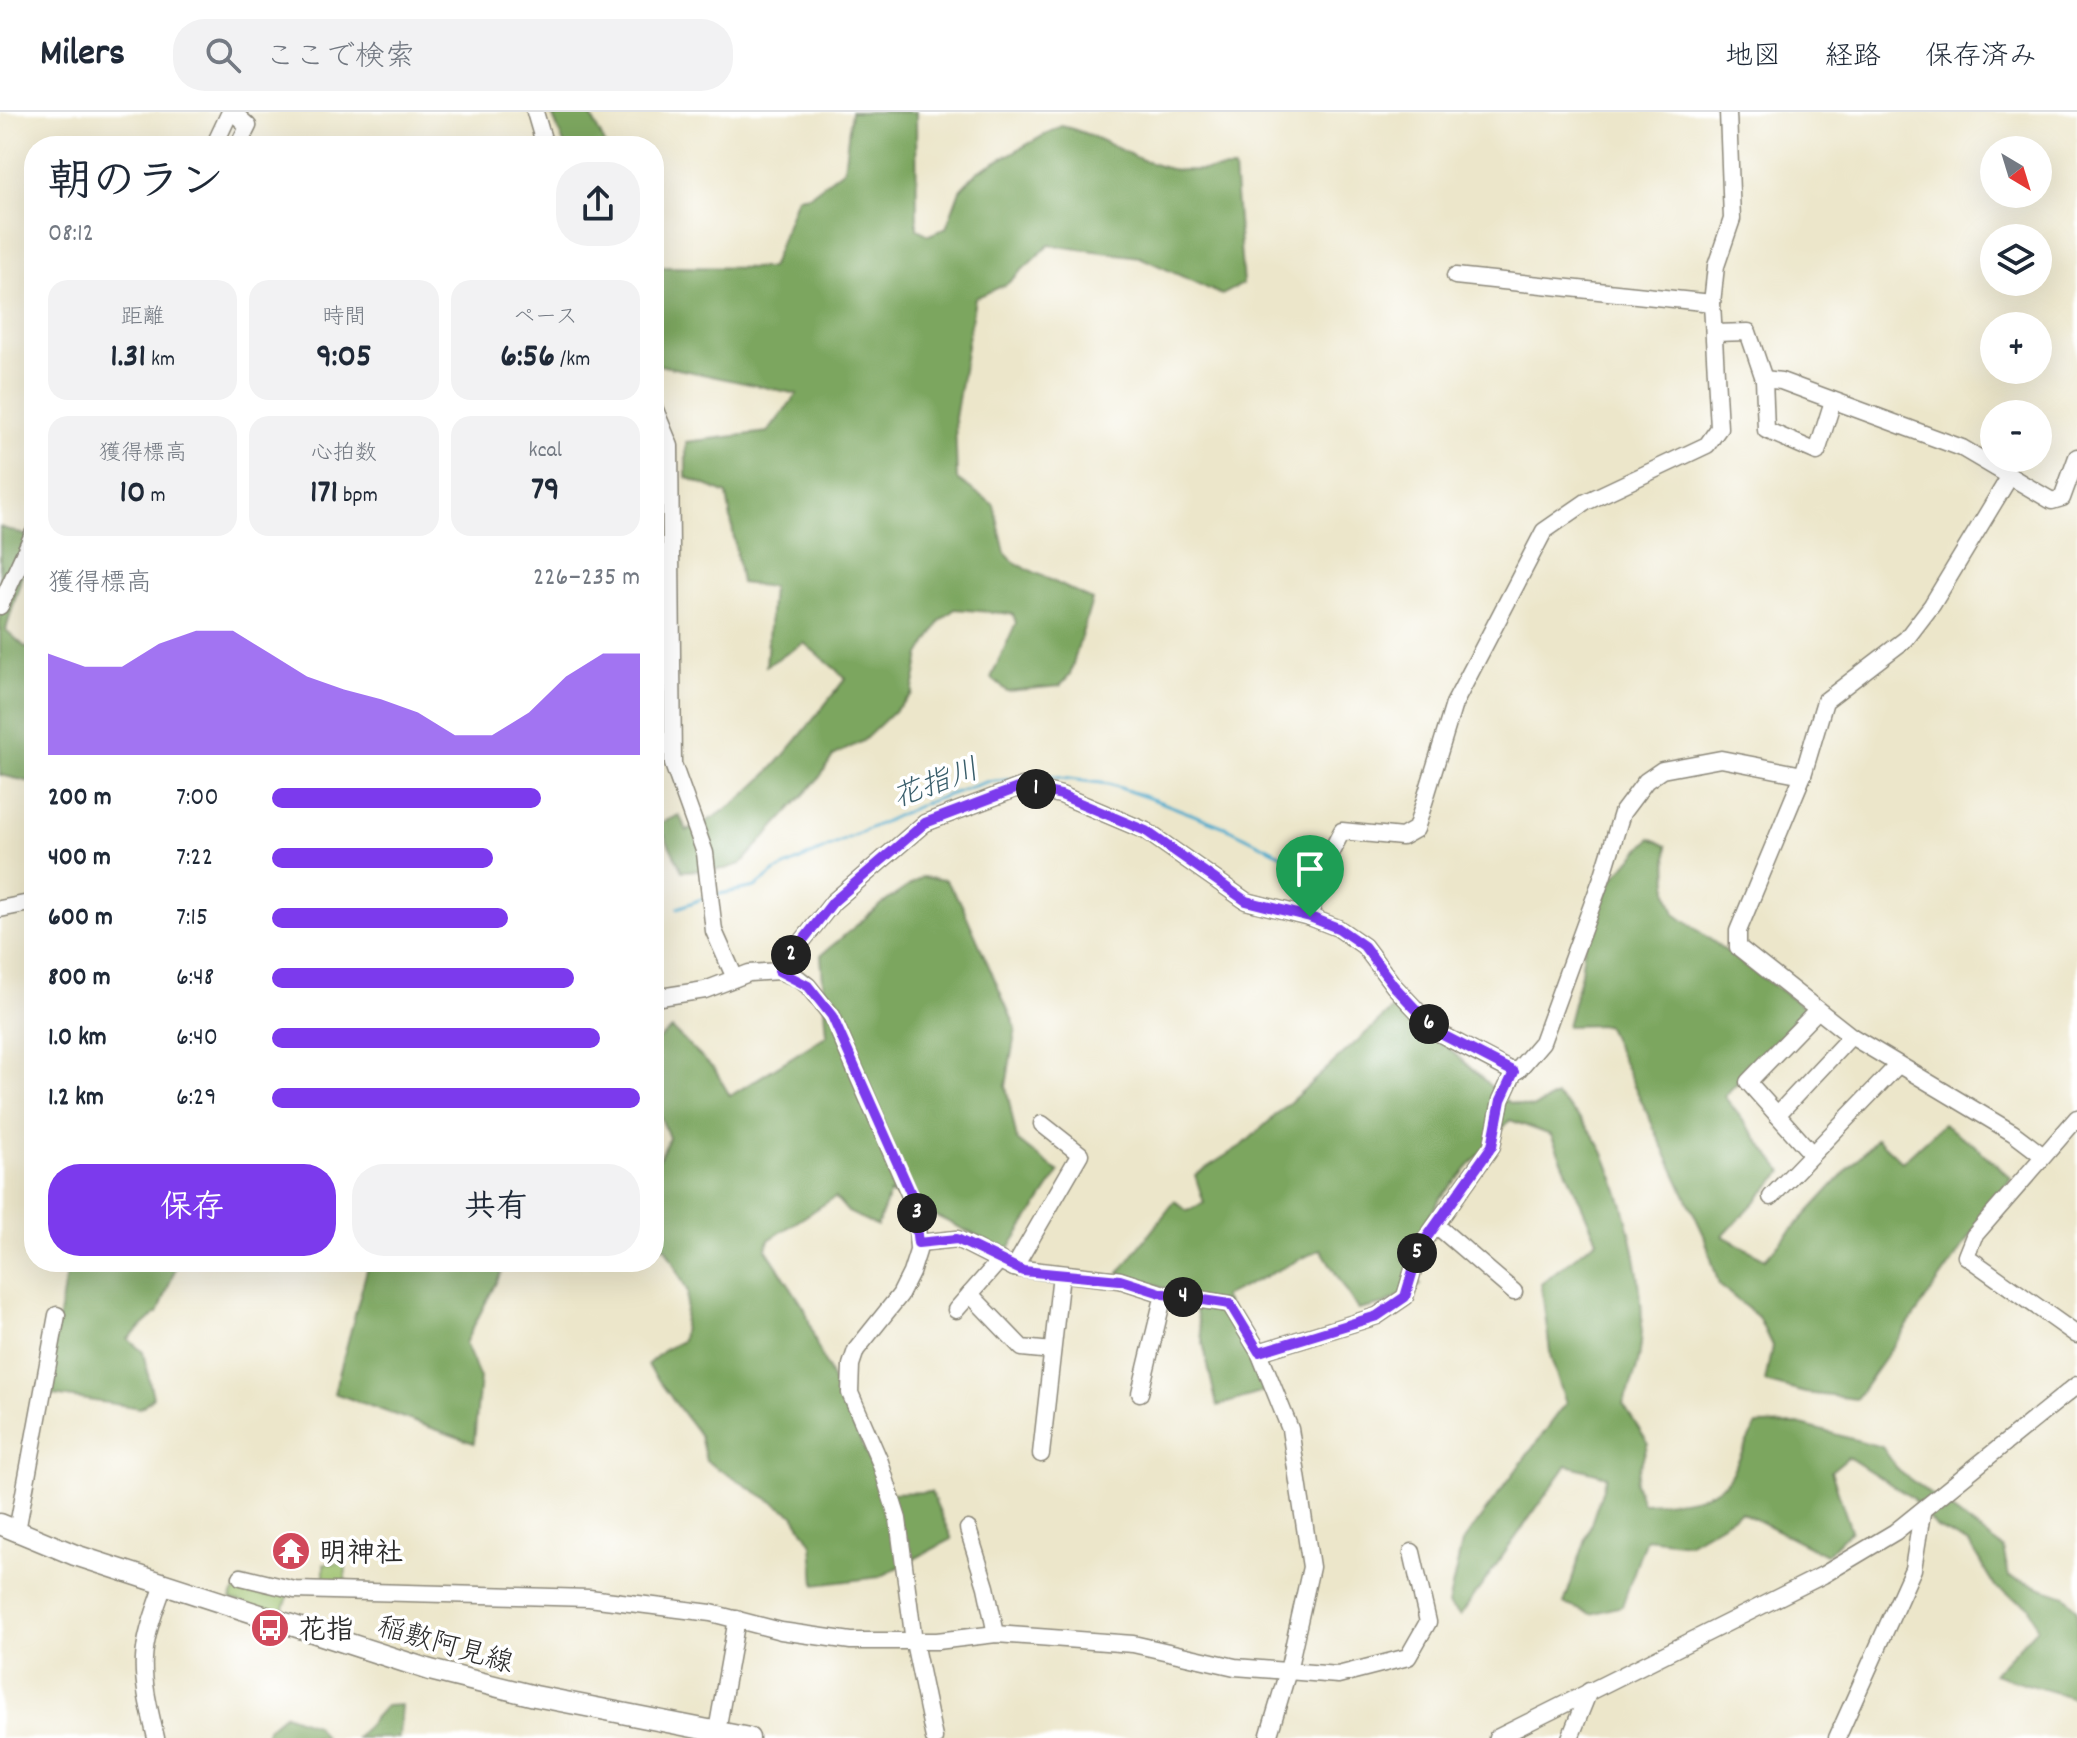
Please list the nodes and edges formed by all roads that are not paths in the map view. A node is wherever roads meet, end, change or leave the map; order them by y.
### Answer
1 (232, 112) edge
2 (535, 112) edge
3 (1728, 112) edge
4 (251, 119) edge
5 (219, 136) edge
6 (542, 136) edge
7 (1455, 276) dead end
8 (1712, 303) junction
9 (1715, 333) junction
10 (1764, 379) junction
11 (1833, 401) junction
12 (664, 431) edge
13 (2077, 457) edge
14 (2010, 476) junction
15 (24, 554) edge
16 (0, 606) edge
17 (1803, 775) junction
18 (24, 904) edge
19 (0, 909) edge
20 (1310, 917) junction
21 (779, 971) junction
22 (735, 978) junction
23 (664, 996) edge
24 (1817, 1011) junction
25 (1851, 1036) junction
26 (1897, 1066) junction
27 (1514, 1072) junction
28 (1777, 1115) junction
29 (2077, 1118) edge
30 (1042, 1124) dead end
31 (1812, 1154) junction
32 (2042, 1155) junction
33 (1771, 1197) dead end
34 (1436, 1225) junction
35 (918, 1243) junction
36 (1007, 1264) junction
37 (1061, 1274) junction
38 (1514, 1292) dead end
39 (970, 1294) junction
40 (1164, 1294) junction
41 (956, 1310) dead end
42 (57, 1315) dead end
43 (2077, 1335) edge
44 (1052, 1351) junction
45 (1259, 1352) junction
46 (2077, 1385) edge
47 (1140, 1393) dead end
48 (1041, 1454) dead end
49 (1922, 1513) junction
50 (9, 1527) edge
51 (968, 1529) dead end
52 (1412, 1552) dead end
53 (241, 1577) dead end
54 (164, 1585) junction
55 (737, 1619) junction
56 (996, 1634) junction
57 (914, 1642) junction
58 (1288, 1671) junction
59 (1589, 1691) junction
60 (717, 1731) junction
61 (156, 1738) edge
62 (749, 1738) edge
63 (934, 1738) edge
64 (1268, 1738) edge
65 (1497, 1738) edge
66 (1570, 1738) edge
67 (1837, 1738) edge

1 - 4 street
1 - 5 street
2 - 6 street
3 - 8 street
7 - 8 street
8 - 9 street
9 - 10 street
9 - 20 street
10 - 11 street
10 - 11 street
11 - 14 street
12 - 22 street
13 - 14 street
14 - 17 street
15 - 16 street
17 - 24 street
17 - 27 street
18 - 19 street
20 - 21 street
20 - 27 street
21 - 22 street
21 - 35 street
22 - 23 street
24 - 25 street
24 - 28 street
25 - 26 street
25 - 28 street
26 - 31 street
26 - 32 street
27 - 34 street
28 - 31 street
29 - 32 street
30 - 36 street
31 - 33 street
32 - 43 street
34 - 38 street
34 - 45 street
35 - 36 street
35 - 57 street
36 - 37 street
36 - 39 street
37 - 40 street
37 - 44 street
39 - 41 street
39 - 44 street
40 - 45 street
40 - 47 street
42 - 50 street
44 - 48 street
45 - 58 street
46 - 49 street
49 - 59 street
49 - 67 street
50 - 54 main road, 稲敷阿見線
51 - 56 street
52 - 58 street
53 - 55 street
54 - 60 main road, 稲敷阿見線
54 - 61 street
55 - 57 street
55 - 60 street
56 - 57 street
56 - 58 street
57 - 63 street
58 - 64 street
59 - 65 street
59 - 66 street
60 - 62 main road, 稲敷阿見線

